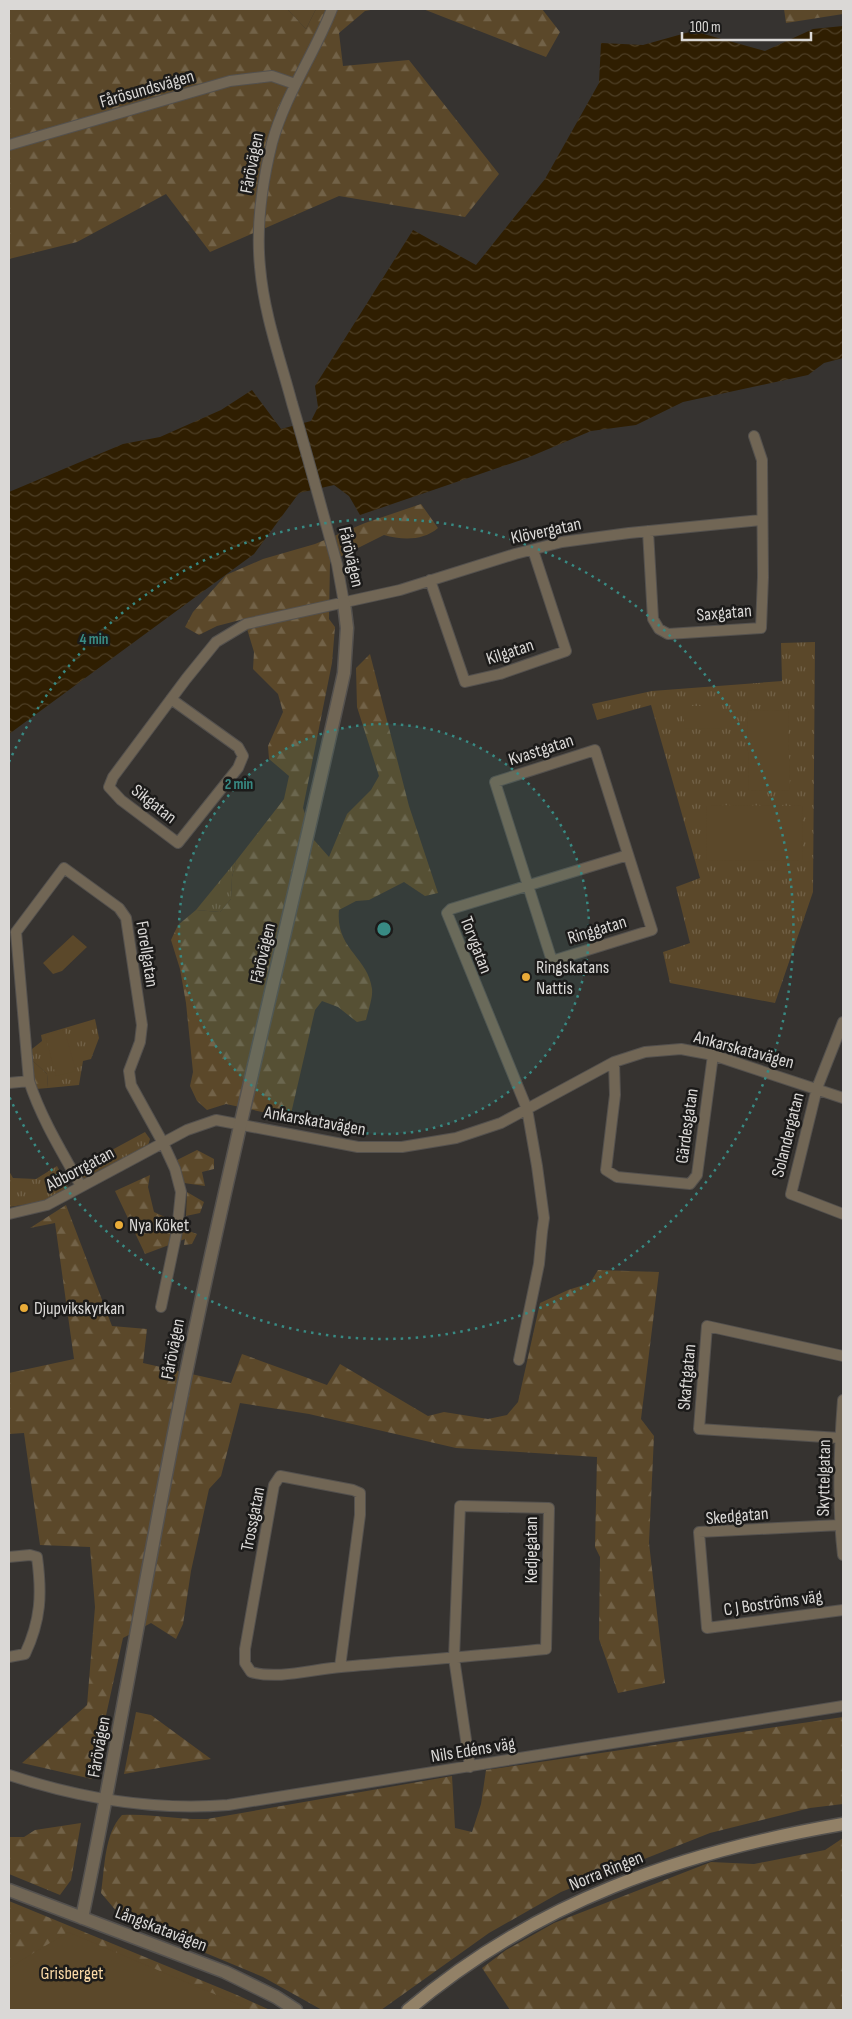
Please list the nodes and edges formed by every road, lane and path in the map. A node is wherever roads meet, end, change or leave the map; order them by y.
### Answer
1 (332, 9) edge
2 (295, 84) junction
3 (9, 145) edge
4 (754, 436) dead end
5 (761, 520) junction
6 (648, 531) junction
7 (533, 550) junction
8 (430, 580) junction
9 (344, 603) junction
10 (171, 699) junction
11 (628, 855) junction
12 (527, 886) junction
13 (14, 980) edge
14 (843, 1022) edge
15 (714, 1056) junction
16 (614, 1062) junction
17 (29, 1081) junction
18 (9, 1083) edge
19 (816, 1088) junction
20 (843, 1098) edge
21 (527, 1109) junction
22 (241, 1124) junction
23 (163, 1143) junction
24 (81, 1186) junction
25 (9, 1214) edge
26 (843, 1214) edge
27 (161, 1307) dead end
28 (843, 1356) edge
29 (519, 1360) dead end
30 (843, 1400) edge
31 (840, 1438) junction
32 (840, 1525) junction
33 (843, 1555) edge
34 (9, 1558) edge
35 (843, 1610) edge
36 (707, 1628) joint
37 (9, 1658) edge
38 (454, 1658) junction
39 (340, 1667) junction
40 (843, 1706) edge
41 (470, 1767) junction
42 (9, 1775) edge
43 (107, 1800) junction
44 (843, 1824) edge
45 (9, 1890) edge
46 (82, 1918) junction
47 (296, 2010) edge
48 (408, 2010) edge

1 - 2 street, Fårövägen
2 - 3 street, Fårösundsvägen
2 - 9 street, Fårövägen
4 - 5 street, Saxgatan
5 - 6 street, Klövergatan
5 - 6 street, Saxgatan
6 - 7 street, Klövergatan
7 - 8 street, Klövergatan
7 - 8 street, Kilgatan
8 - 9 street, Klövergatan
9 - 10 street, Sikgatan
9 - 22 street, Fårövägen
10 - 10 street, Sikgatan
11 - 12 street, Torvgatan
11 - 12 street, Ringgatan
11 - 12 street, Kvastgatan
12 - 21 street, Torvgatan
13 - 17 street, Forellgatan
13 - 23 street, Forellgatan
14 - 19 street
15 - 16 street, Ankarskatavägen
15 - 16 street, Gärdesgatan
15 - 19 street, Ankarskatavägen
16 - 21 street, Ankarskatavägen
17 - 18 street
17 - 24 street, Forellgatan
19 - 20 street, Ankarskatavägen
19 - 26 street, Solandergatan
21 - 22 street, Ankarskatavägen
21 - 29 street
22 - 23 street, Abborrgatan
22 - 43 street, Fårövägen
23 - 24 street, Abborrgatan
23 - 27 street
24 - 25 street, Abborrgatan
28 - 31 street, Skaftgatan
30 - 31 street, Skyttelgatan
31 - 32 street, Skyttelgatan
32 - 33 street, Skyttelgatan
32 - 36 street, Skedgatan
34 - 37 street
35 - 36 street, C J Boströms väg
38 - 38 street, Kedjegatan
38 - 39 street, Trossgatan
38 - 41 street, Kedjegatan
39 - 39 street, Trossgatan
40 - 41 street, Nils Edéns väg
41 - 43 street, Nils Edéns väg
42 - 43 street, Nils Edéns väg
43 - 46 street, Fårövägen
44 - 48 main road, Norra Ringen
45 - 46 street, Långskatavägen
46 - 47 street, Långskatavägen

